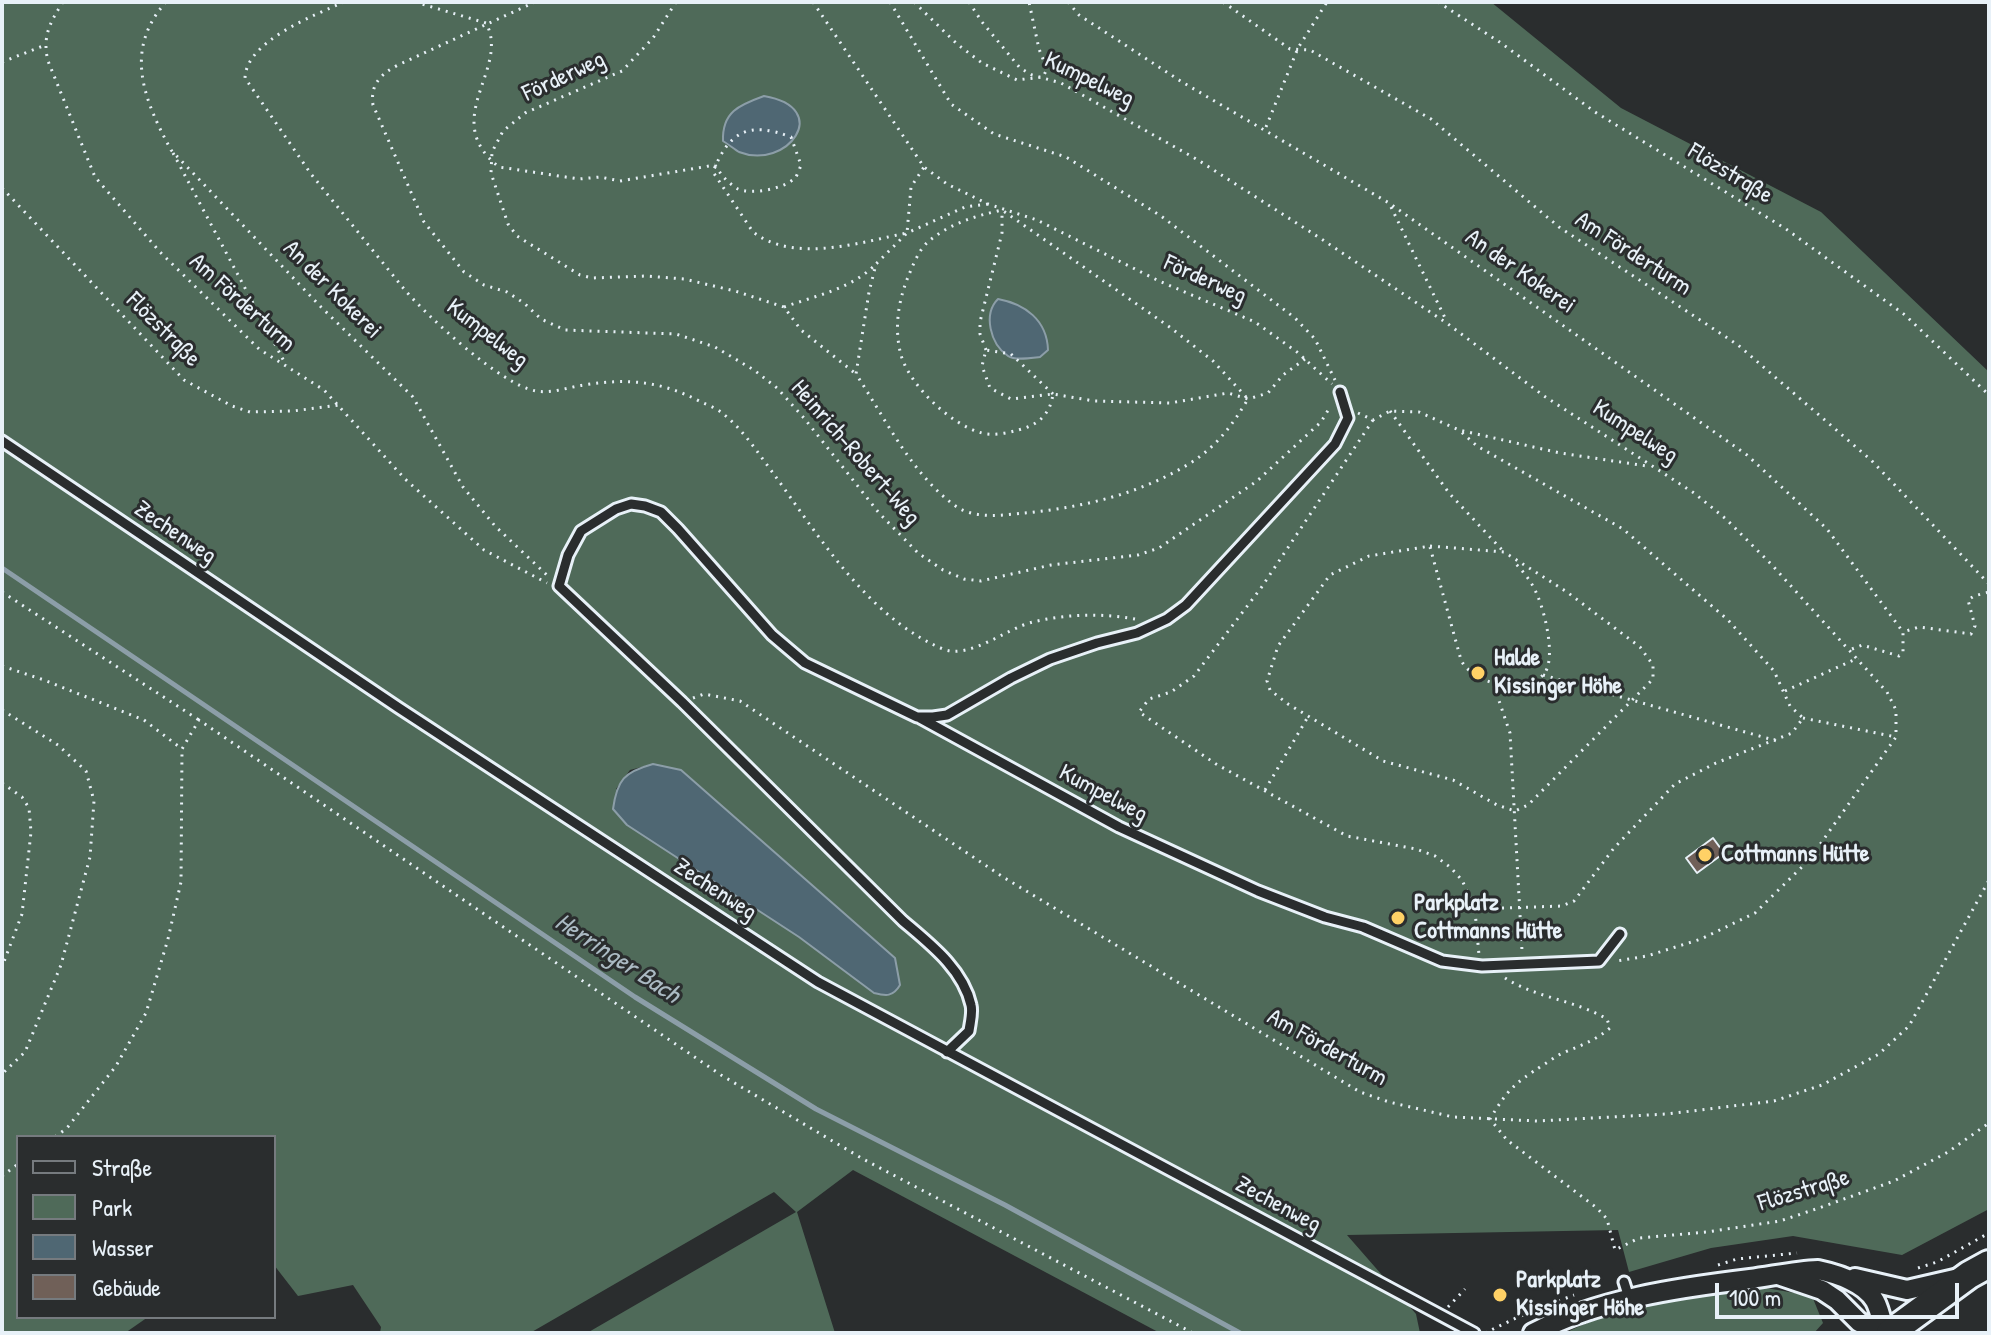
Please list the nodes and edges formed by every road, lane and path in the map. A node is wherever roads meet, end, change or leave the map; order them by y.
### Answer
1 (63, 2) edge
2 (166, 2) edge
3 (344, 2) edge
4 (415, 2) edge
5 (535, 2) edge
6 (676, 2) edge
7 (813, 2) edge
8 (890, 2) edge
9 (914, 2) edge
10 (969, 2) edge
11 (1029, 2) edge
12 (1068, 2) edge
13 (1223, 2) edge
14 (1327, 2) edge
15 (1438, 2) edge
16 (486, 23) junction
17 (44, 46) junction
18 (1298, 48) junction
19 (2, 62) edge
20 (1043, 77) junction
21 (1265, 129) junction
22 (171, 150) junction
23 (491, 161) junction
24 (715, 165) junction
25 (924, 167) junction
26 (2, 188) edge
27 (1389, 203) junction
28 (988, 204) junction
29 (1002, 210) junction
30 (907, 233) junction
31 (876, 264) junction
32 (784, 307) junction
33 (1448, 324) junction
34 (986, 350) junction
35 (1305, 359) junction
36 (288, 369) junction
37 (856, 374) junction
38 (1340, 392) junction
39 (1053, 394) junction
40 (1989, 395) edge
41 (1248, 399) junction
42 (340, 405) junction
43 (1390, 411) junction
44 (1373, 420) junction
45 (1459, 430) junction
46 (2, 441) edge
47 (1649, 467) junction
48 (1430, 546) junction
49 (1504, 552) junction
50 (1511, 558) junction
51 (1989, 584) edge
52 (559, 586) junction
53 (2, 592) edge
54 (1989, 592) edge
55 (1167, 619) junction
56 (1903, 632) junction
57 (1851, 649) junction
58 (1858, 658) junction
59 (2, 666) edge
60 (1543, 675) junction
61 (1494, 686) junction
62 (1785, 691) junction
63 (1631, 700) junction
64 (682, 702) junction
65 (2, 710) edge
66 (1309, 715) junction
67 (917, 717) junction
68 (1803, 718) junction
69 (199, 720) junction
70 (1896, 737) junction
71 (1777, 741) junction
72 (182, 749) junction
73 (2, 783) edge
74 (1265, 790) junction
75 (1515, 811) junction
76 (1989, 880) edge
77 (1521, 908) junction
78 (1475, 909) junction
79 (1620, 934) dead end
80 (1599, 961) junction
81 (1498, 965) junction
82 (1482, 966) junction
83 (1522, 966) junction
84 (2, 967) edge
85 (947, 1052) junction
86 (2, 1074) edge
87 (1490, 1119) junction
88 (1989, 1123) edge
89 (58, 1135) edge
90 (1989, 1233) edge
91 (1915, 1269) dead end
92 (1979, 1269) edge
93 (1834, 1273) junction
94 (1778, 1275) junction
95 (1465, 1289) dead end
96 (1441, 1315) junction
97 (1193, 1333) edge
98 (1474, 1333) edge
99 (1533, 1333) edge
100 (1885, 1333) edge

1 - 17 path
2 - 22 path, An der Kokerei
3 - 55 path, Kumpelweg
4 - 16 path
5 - 16 path, Heinrich-Robert-Weg
6 - 23 path, Förderweg
7 - 25 path, Förderweg
8 - 38 path
9 - 20 path
10 - 20 path, Kumpelweg
11 - 20 path
12 - 21 path, An der Kokerei
13 - 18 path, Am Förderturm
14 - 18 path
15 - 40 path, Flözstraße
16 - 23 path
16 - 38 path, Heinrich-Robert-Weg
17 - 19 path
17 - 36 path, Am Förderturm
18 - 21 path
18 - 51 path, Am Förderturm
20 - 33 path, Kumpelweg
21 - 27 path, An der Kokerei
22 - 36 path
22 - 52 path, An der Kokerei
23 - 24 path
23 - 32 path
24 - 24 path
24 - 30 path
25 - 28 path, Förderweg
25 - 30 path
26 - 42 path, Flözstraße
27 - 33 path
27 - 56 path, An der Kokerei
28 - 29 path, Förderweg
28 - 30 path
29 - 34 path
29 - 35 path, Förderweg
29 - 39 path
29 - 41 path
30 - 31 path
31 - 32 path
31 - 37 path
32 - 37 path
33 - 47 path, Kumpelweg
34 - 39 path
34 - 39 path
35 - 38 path, Förderweg
35 - 41 path
36 - 42 path, Am Förderturm
37 - 41 path
38 - 44 path, Förderweg
38 - 55 lane
39 - 41 path
42 - 52 path, Am Förderturm
43 - 44 path
43 - 45 path
43 - 49 path
44 - 74 path
45 - 47 path
45 - 62 path
46 - 85 lane, Zechenweg
47 - 57 path, Kumpelweg
48 - 49 path
48 - 61 path
48 - 66 path
49 - 50 path
50 - 60 path
50 - 63 path
52 - 64 lane
52 - 67 lane, Kumpelweg
53 - 69 path
54 - 56 path
55 - 67 lane
56 - 57 path
57 - 58 path, Kumpelweg
58 - 62 path
58 - 70 path, Kumpelweg
59 - 72 path
60 - 61 path
60 - 63 path
61 - 75 path
62 - 68 path
63 - 71 path
63 - 75 path
64 - 85 lane
64 - 87 path, Am Förderturm
65 - 86 path
66 - 74 path
66 - 75 path
67 - 82 lane, Kumpelweg
68 - 70 path
68 - 71 path
69 - 72 path
69 - 97 path
70 - 80 path
71 - 77 path
72 - 89 path
73 - 84 path
74 - 78 path
75 - 77 path
76 - 87 path, Am Förderturm
77 - 78 path
77 - 83 path
78 - 82 path
79 - 80 lane
80 - 83 lane, Kumpelweg
81 - 82 lane, Kumpelweg
81 - 83 lane, Kumpelweg
81 - 87 path
85 - 96 lane, Zechenweg
87 - 88 path, Flözstraße
90 - 91 path
92 - 93 street
92 - 100 main road
93 - 94 street
93 - 100 street
94 - 99 street
94 - 100 street
95 - 96 path
96 - 98 lane, Zechenweg

